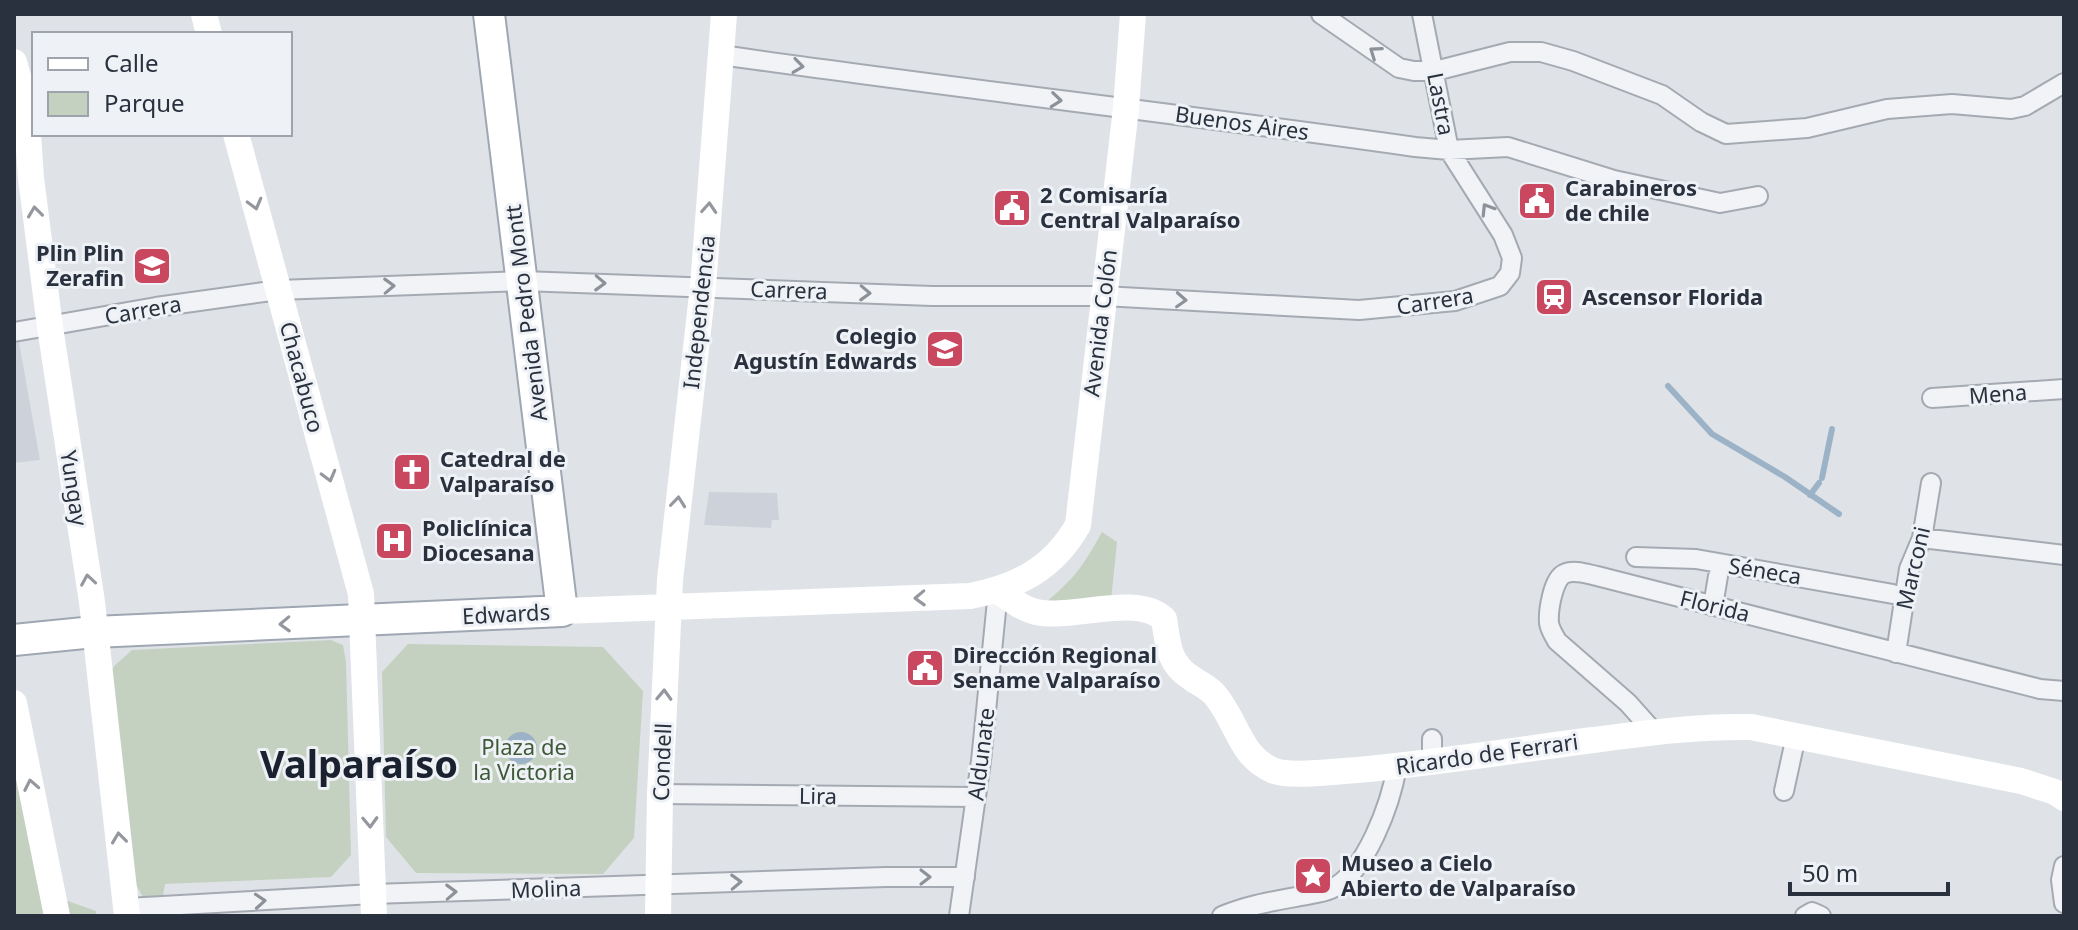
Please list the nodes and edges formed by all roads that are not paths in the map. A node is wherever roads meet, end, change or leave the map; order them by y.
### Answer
1 (489, 14) edge
2 (724, 14) edge
3 (1133, 14) edge
4 (1321, 14) edge
5 (1422, 14) edge
6 (721, 55) junction
7 (14, 62) edge
8 (1435, 71) junction
9 (2064, 83) edge
10 (1126, 108) junction
11 (237, 136) edge
12 (1449, 150) junction
13 (1758, 196) dead end
14 (1510, 273) joint
15 (522, 281) junction
16 (703, 286) junction
17 (278, 290) junction
18 (1103, 296) junction
19 (50, 327) junction
20 (14, 332) edge
21 (2064, 389) edge
22 (1932, 398) dead end
23 (1931, 483) dead end
24 (1922, 538) junction
25 (2064, 555) edge
26 (1636, 557) dead end
27 (1718, 576) dead end
28 (998, 591) junction
29 (1893, 594) dead end
30 (1713, 606) junction
31 (668, 609) junction
32 (562, 611) junction
33 (363, 620) junction
34 (94, 632) junction
35 (14, 640) edge
36 (1896, 653) junction
37 (2064, 691) edge
38 (14, 703) edge
39 (1653, 731) junction
40 (1796, 736) junction
41 (1397, 766) junction
42 (1784, 791) dead end
43 (660, 794) junction
44 (976, 797) junction
45 (2064, 798) edge
46 (2064, 866) edge
47 (965, 877) junction
48 (659, 885) junction
49 (2064, 903) edge
50 (373, 905) edge
51 (127, 912) edge
52 (57, 916) edge
53 (658, 916) edge
54 (959, 916) edge
55 (1222, 916) edge

1 - 15 main road, Avenida Pedro Montt
2 - 6 street, Independencia
3 - 10 street, Avenida Colón
8 -> 4 street
5 - 8 street, Lastra
6 -> 10 street, Buenos Aires
16 -> 6 street, Independencia
19 -> 7 street, Yungay
8 - 9 street
8 - 12 street, Lastra
10 - 12 street, Buenos Aires
10 - 18 street, Avenida Colón
11 -> 17 street, Chacabuco
12 - 13 street, Buenos Aires
14 -> 12 street, Lastra
18 -> 14 street, Carrera
15 -> 16 street, Carrera
17 -> 15 street, Carrera
15 - 32 main road, Avenida Pedro Montt
16 -> 18 street, Carrera
31 -> 16 street, Independencia
17 - 19 street, Carrera
17 -> 33 street, Chacabuco
18 - 28 street, Avenida Colón
19 - 20 street, Carrera
34 -> 19 street, Yungay
21 - 22 street, Mena
23 - 24 street, Marconi
24 - 25 street
24 - 36 street, Marconi
26 - 29 street, Séneca
27 - 30 street
28 -> 31 street, Edwards
28 - 41 street, Ricardo de Ferrari
28 - 44 street, Aldunate
30 - 36 street, Florida
30 - 39 street, Florida
31 - 32 street, Edwards
43 -> 31 street, Condell
32 - 33 main road, Edwards
33 -> 34 main road, Edwards
33 -> 50 street, Chacabuco
34 - 35 main road, Edwards
51 -> 34 street, Yungay
36 - 37 street, Florida
52 -> 38 street
39 - 40 street, Ricardo de Ferrari
39 - 41 street, Ricardo de Ferrari
40 - 42 street
40 - 45 street, Ricardo de Ferrari
41 - 55 street
43 - 44 street, Lira
43 - 48 street, Condell
44 - 47 street, Aldunate
46 - 49 street
48 -> 47 street, Molina
47 - 54 street, Aldunate
50 -> 48 street, Molina
48 - 53 street, Condell
51 -> 50 street, Molina

